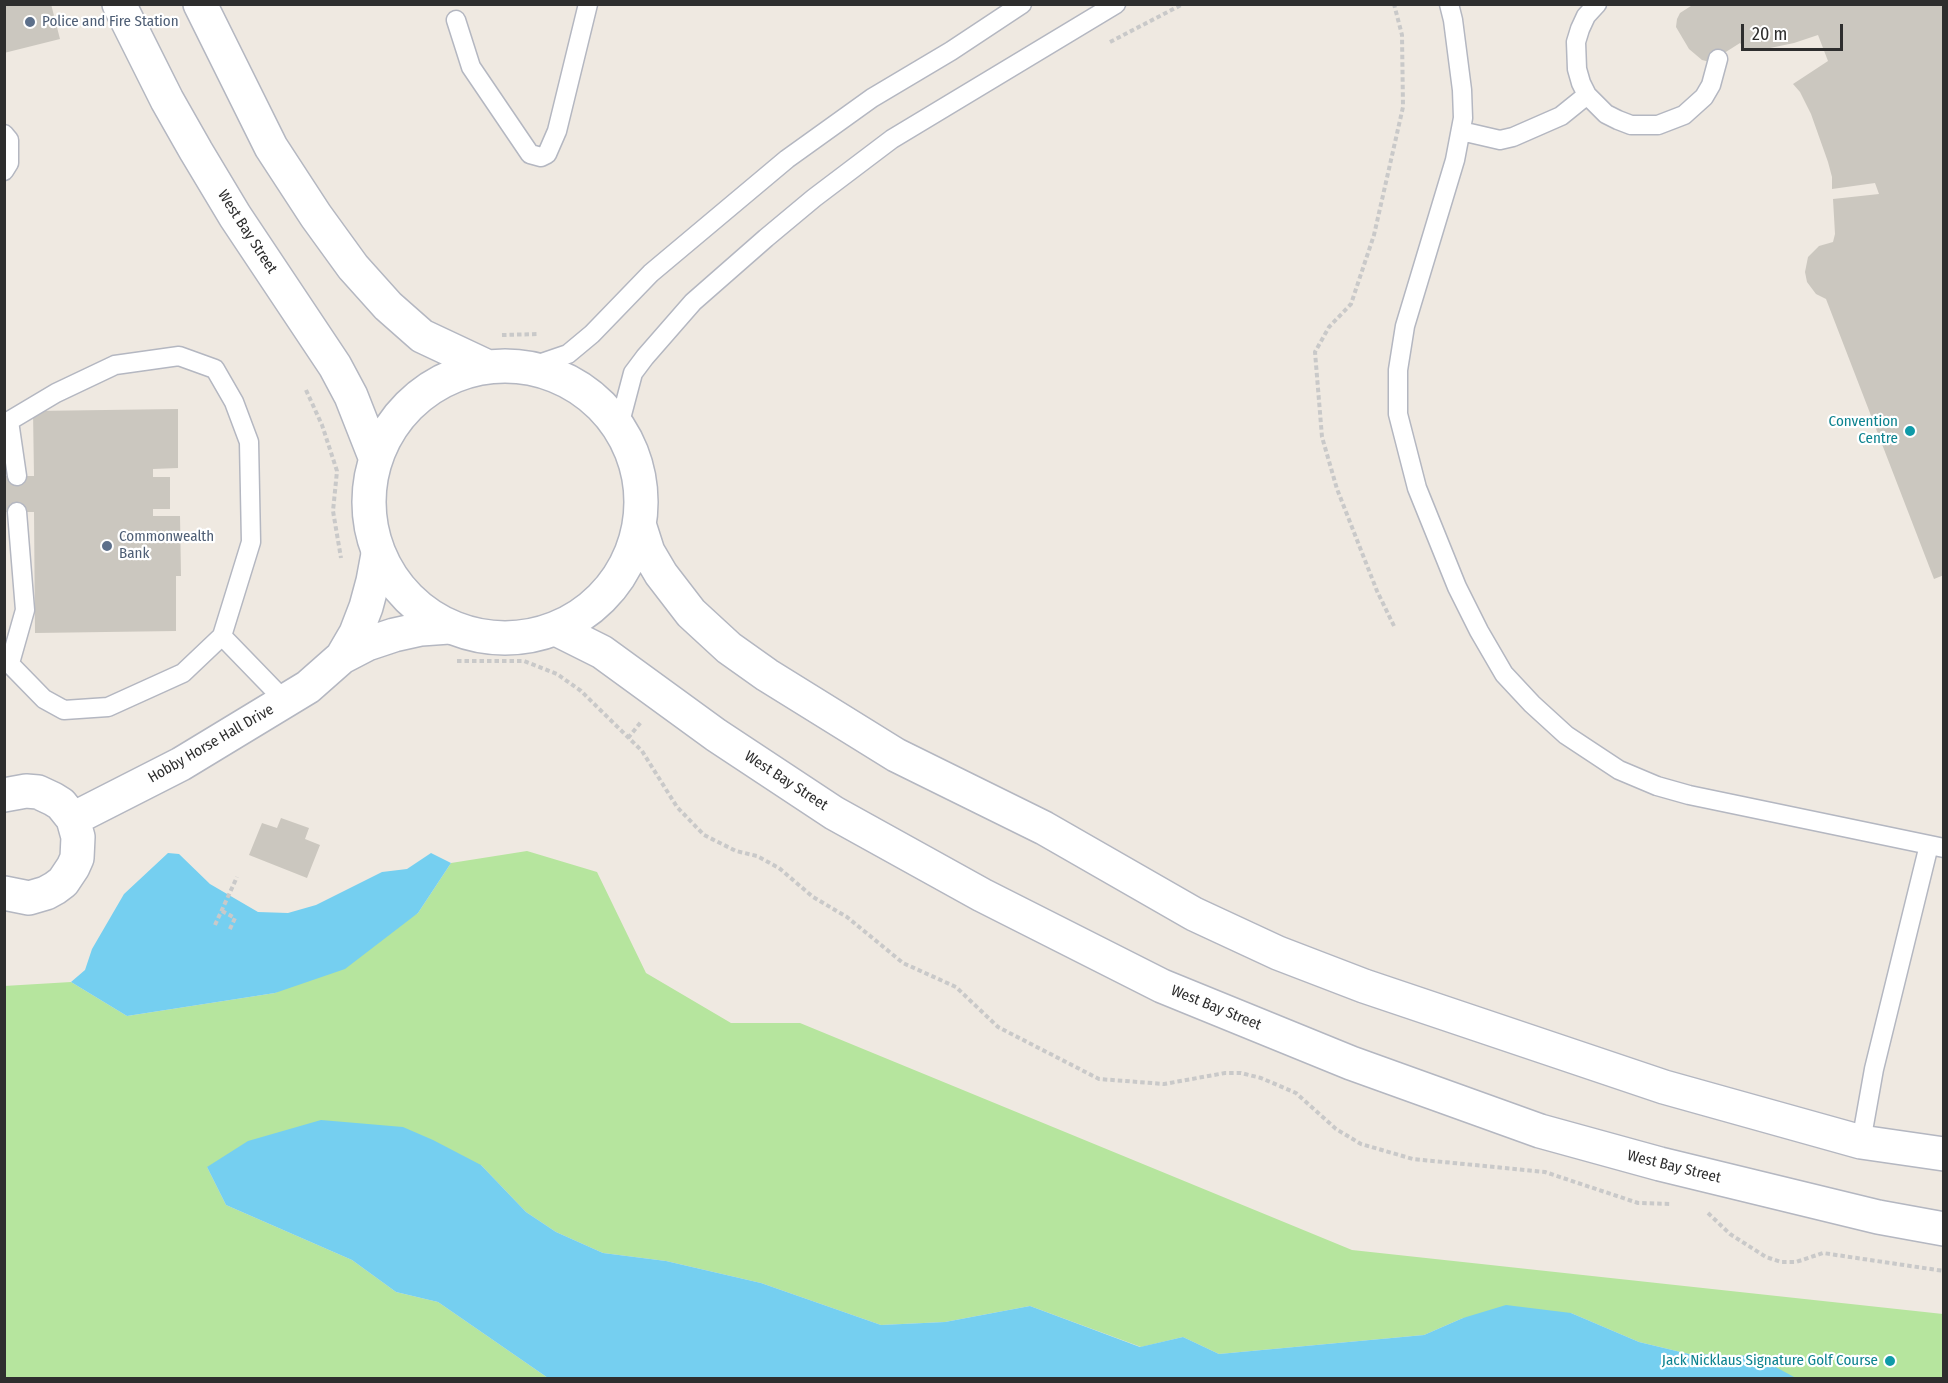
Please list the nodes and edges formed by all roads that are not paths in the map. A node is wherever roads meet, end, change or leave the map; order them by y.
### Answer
1 (119, 4) edge
2 (200, 4) edge
3 (588, 4) edge
4 (1022, 4) edge
5 (1116, 4) edge
6 (1449, 4) edge
7 (1596, 4) edge
8 (456, 20) dead end
9 (1718, 58) dead end
10 (1587, 95) junction
11 (1461, 131) junction
12 (4, 134) edge
13 (4, 171) edge
14 (488, 367) junction
15 (527, 368) junction
16 (7, 423) edge
17 (619, 426) junction
18 (375, 458) junction
19 (17, 476) dead end
20 (18, 512) dead end
21 (640, 527) junction
22 (378, 554) junction
23 (449, 627) junction
24 (556, 629) junction
25 (222, 636) junction
26 (342, 657) junction
27 (7, 660) edge
28 (285, 701) junction
29 (4, 795) edge
30 (73, 819) junction
31 (1936, 847) edge
32 (4, 893) edge
33 (1861, 1142) junction
34 (1944, 1154) edge
35 (1944, 1229) edge

1 - 18 main road, West Bay Street
2 - 14 main road
3 - 8 lane
4 - 15 lane
5 - 17 lane
6 - 11 lane
7 - 10 lane
9 - 10 lane
10 - 11 lane
11 - 31 lane
12 - 13 lane
14 - 15 main road
14 - 18 main road
15 - 17 main road
16 - 19 lane
16 - 25 lane
17 - 21 main road
18 - 22 main road
20 - 27 lane
21 - 24 main road
21 - 33 main road
22 - 23 main road
22 - 26 main road, Hobby Horse Hall Drive
23 - 24 main road
23 - 26 main road, Hobby Horse Hall Drive
24 - 35 main road, West Bay Street
25 - 27 lane
25 - 28 lane
26 - 28 main road, Hobby Horse Hall Drive
28 - 30 main road, Hobby Horse Hall Drive
29 - 30 main road
30 - 32 main road
31 - 33 lane
33 - 34 main road

